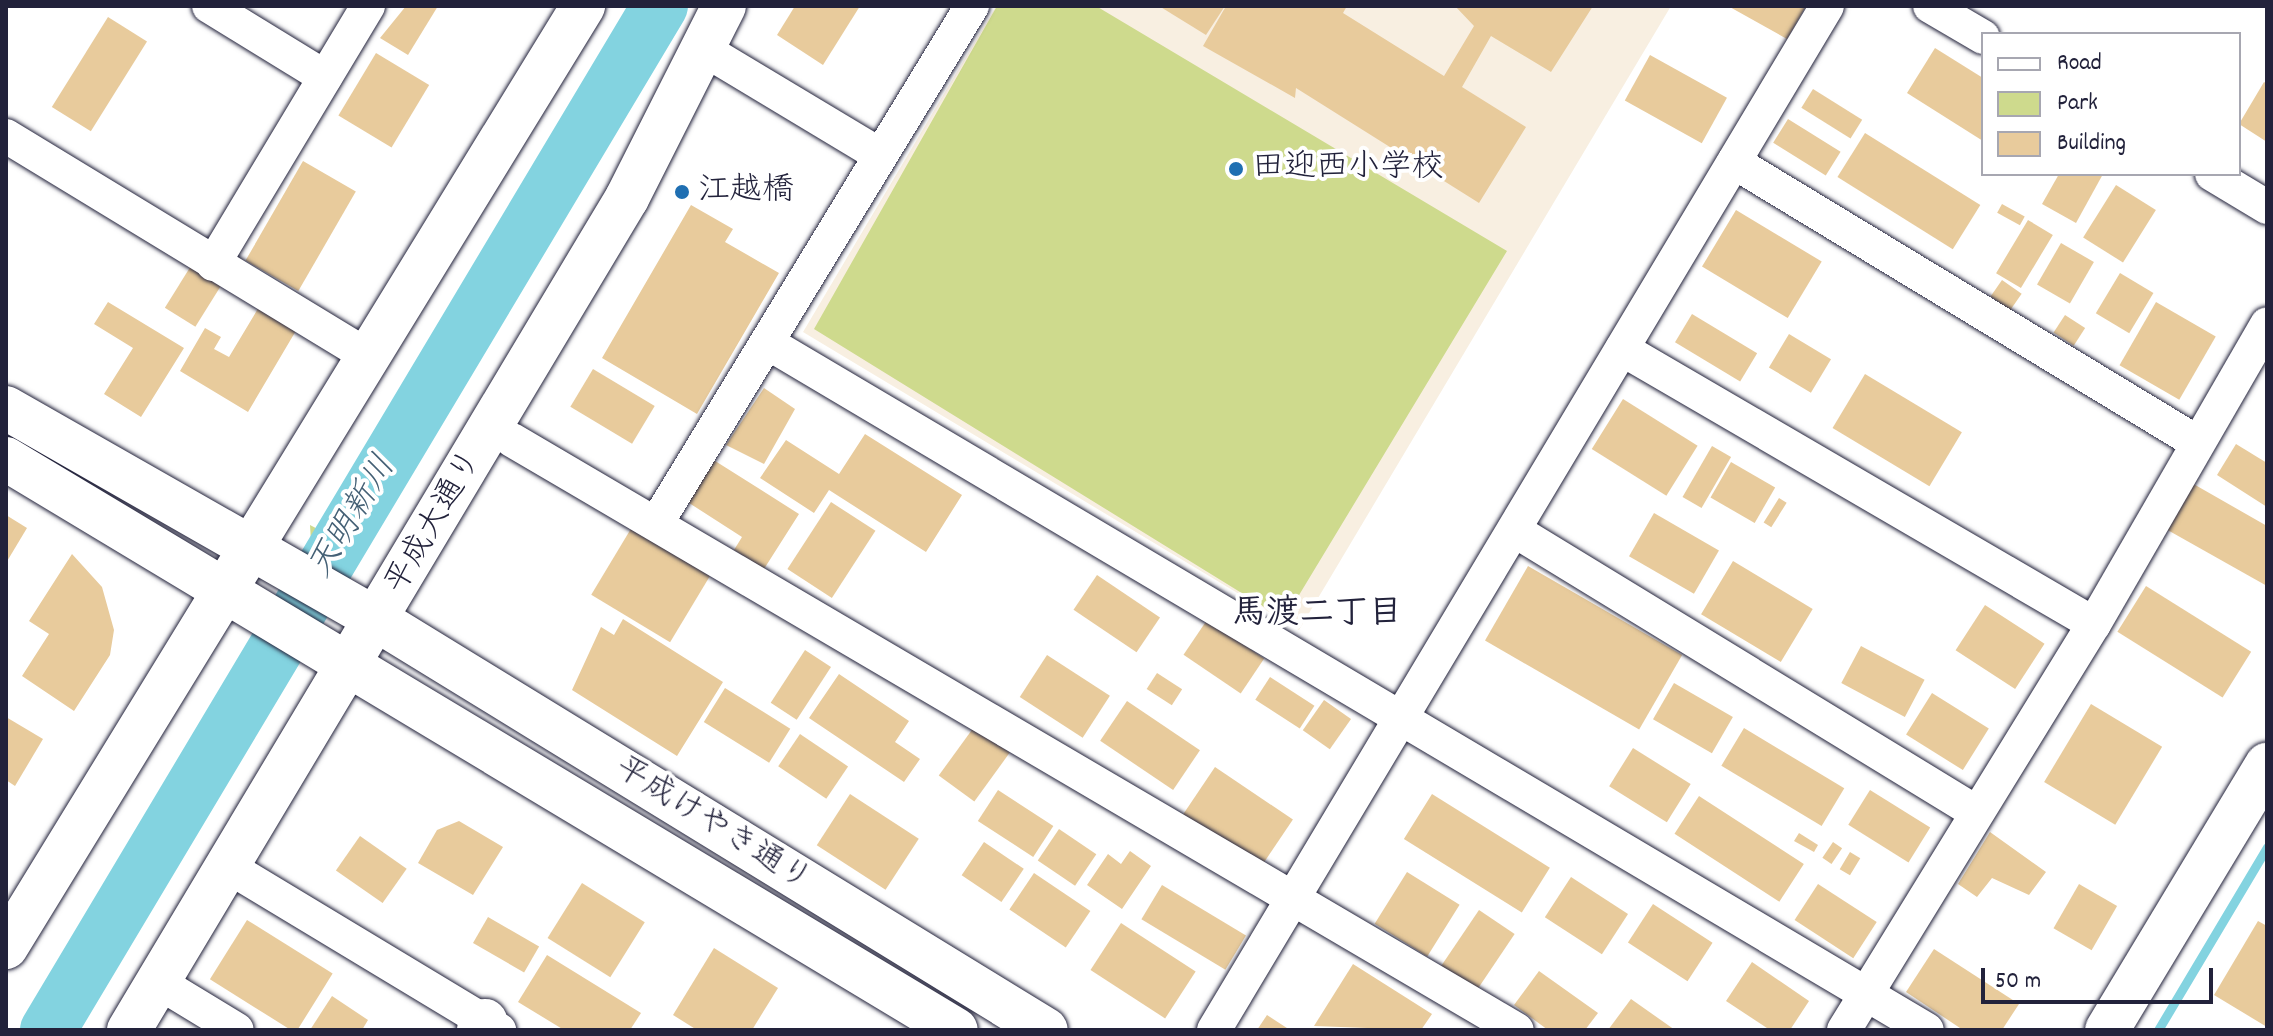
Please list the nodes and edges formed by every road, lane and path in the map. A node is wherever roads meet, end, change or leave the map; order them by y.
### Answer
1 (209, 6) edge
2 (368, 6) edge
3 (583, 6) edge
4 (724, 6) edge
5 (972, 6) edge
6 (1827, 6) edge
7 (1930, 6) edge
8 (1981, 36) edge
9 (700, 47) junction
10 (325, 77) junction
11 (6, 136) edge
12 (880, 155) junction
13 (1734, 162) junction
14 (2215, 176) edge
15 (2267, 207) edge
16 (213, 264) junction
17 (2267, 324) edge
18 (768, 343) junction
19 (1622, 349) junction
20 (366, 355) junction
21 (6, 408) edge
22 (512, 440) dead end
23 (2198, 443) junction
24 (6, 459) edge
25 (656, 524) junction
26 (1514, 530) junction
27 (251, 547) junction
28 (224, 592) junction
29 (379, 621) junction
30 (2094, 624) junction
31 (352, 667) junction
32 (1402, 717) junction
33 (2267, 765) edge
34 (1974, 811) junction
35 (227, 866) junction
36 (1292, 895) junction
37 (10, 931) edge
38 (158, 982) junction
39 (1866, 994) junction
40 (488, 1027) edge
41 (129, 1030) edge
42 (237, 1030) edge
43 (956, 1030) edge
44 (1046, 1030) edge
45 (1214, 1030) edge
46 (1517, 1030) edge
47 (1844, 1030) edge
48 (1927, 1030) edge
49 (2107, 1030) edge

1 - 10 street
2 - 10 street
3 - 20 street
4 - 9 street, 平成大通り
5 - 12 street
6 - 13 street
7 - 8 street
9 - 12 street
9 - 29 street, 平成大通り
10 - 16 street
11 - 16 street
12 - 18 street
13 - 19 street
13 - 23 street
14 - 15 street
16 - 20 street
17 - 23 street
18 - 25 street
18 - 32 street
19 - 26 street
19 - 30 street
20 - 27 street
21 - 27 street
22 - 25 street
23 - 30 street
24 - 28 street
25 - 36 street
26 - 32 street
26 - 34 street
27 - 28 street
27 - 29 street, 平成けやき通り
28 - 31 street, 平成けやき通り
28 - 37 street
29 - 31 street, 平成大通り
29 - 44 street, 平成けやき通り
30 - 34 street
31 - 35 street, 平成大通り
31 - 43 street, 平成けやき通り
32 - 36 street
32 - 39 street
33 - 49 street
34 - 39 street
35 - 38 street, 平成大通り
35 - 40 street
36 - 45 street
36 - 46 street
38 - 41 street, 平成大通り
38 - 42 street
39 - 47 street
39 - 48 street

